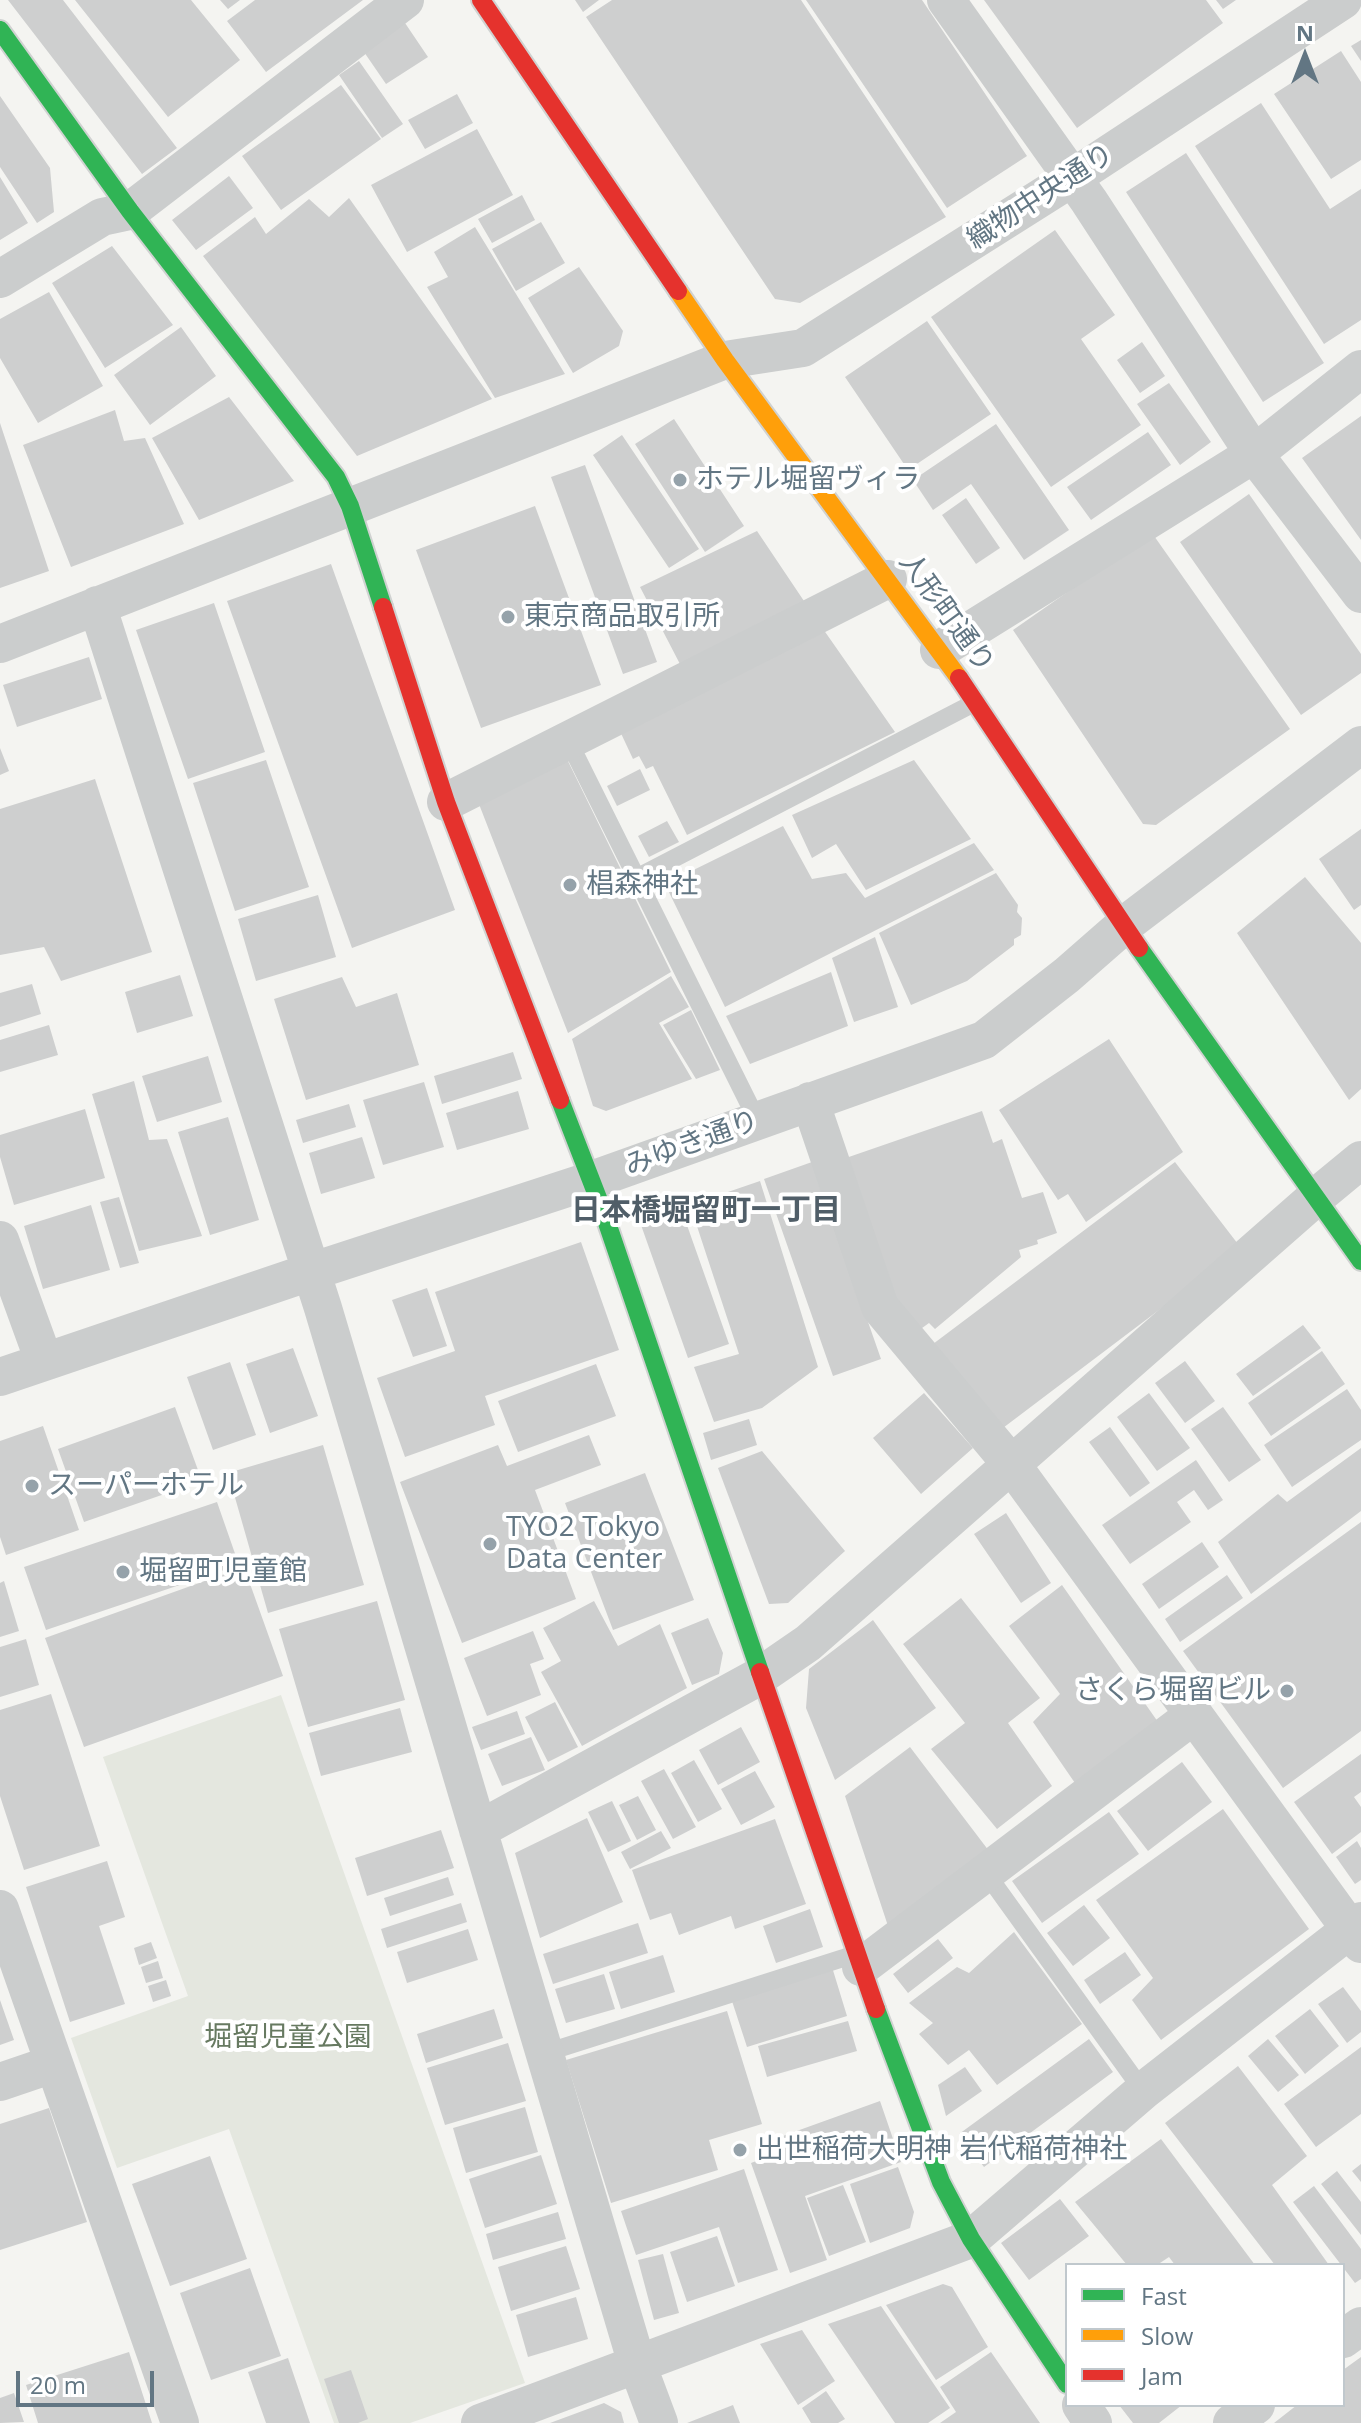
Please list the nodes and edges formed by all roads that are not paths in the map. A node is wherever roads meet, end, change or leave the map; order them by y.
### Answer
1 (405, 0) edge
2 (481, 0) edge
3 (946, 0) edge
4 (1343, 0) edge
5 (0, 30) edge
6 (1072, 178) junction
7 (130, 211) junction
8 (0, 279) edge
9 (725, 360) junction
10 (1361, 369) edge
11 (1254, 454) junction
12 (350, 506) junction
13 (888, 579) junction
14 (1361, 594) edge
15 (97, 605) junction
16 (0, 644) edge
17 (939, 650) junction
18 (976, 702) junction
19 (568, 740) junction
20 (1361, 745) edge
21 (446, 802) junction
22 (638, 877) junction
23 (1123, 926) junction
24 (810, 1101) junction
25 (757, 1120) junction
26 (1361, 1160) edge
27 (589, 1181) junction
28 (1316, 1197) junction
29 (0, 1240) edge
30 (1361, 1261) edge
31 (310, 1272) junction
32 (44, 1361) junction
33 (0, 1377) edge
34 (1012, 1465) junction
35 (760, 1676) junction
36 (1194, 1715) junction
37 (478, 1830) junction
38 (986, 1873) junction
39 (0, 1909) edge
40 (1357, 1931) edge
41 (859, 1960) junction
42 (545, 2053) junction
43 (53, 2064) junction
44 (0, 2082) edge
45 (1143, 2091) junction
46 (971, 2239) junction
47 (637, 2364) junction
48 (1065, 2381) edge
49 (1253, 2407) edge
50 (180, 2423) edge
51 (480, 2423) edge
52 (659, 2423) edge
53 (1232, 2423) edge

1 - 7 street
2 - 9 street, 人形町通り
3 - 6 street
4 - 6 street, 織物中央通り
5 - 7 street
6 - 9 street, 織物中央通り
6 - 11 street
7 - 8 street
7 - 12 street
9 - 12 street, 織物中央通り
9 - 13 street, 人形町通り
10 - 11 street
11 - 14 street
11 - 17 street
12 - 15 street, 織物中央通り
12 - 21 street
13 - 17 street, 人形町通り
13 - 19 street
15 - 16 street, 織物中央通り
15 - 31 street
17 - 18 street, 人形町通り
18 - 22 lane
18 - 23 street, 人形町通り
19 - 21 street
19 - 22 lane
20 - 23 street, みゆき通り
21 - 27 street
22 - 25 lane
23 - 24 street, みゆき通り
23 - 28 street, 人形町通り
24 - 25 street, みゆき通り
24 - 34 street
25 - 27 street, みゆき通り
26 - 28 street
27 - 31 street, みゆき通り
27 - 35 street
28 - 30 street, 人形町通り
28 - 34 street
29 - 32 street
31 - 32 street, みゆき通り
31 - 37 street
32 - 33 street, みゆき通り
34 - 35 street
34 - 36 street
35 - 37 street
35 - 41 street
36 - 38 street
36 - 40 street
37 - 42 street
38 - 41 street
38 - 45 lane
39 - 43 street
40 - 45 street
41 - 42 lane
41 - 46 street
42 - 47 street
43 - 44 street
43 - 50 street
45 - 46 street
46 - 47 street
46 - 48 street
47 - 51 street
47 - 52 street
49 - 53 street

